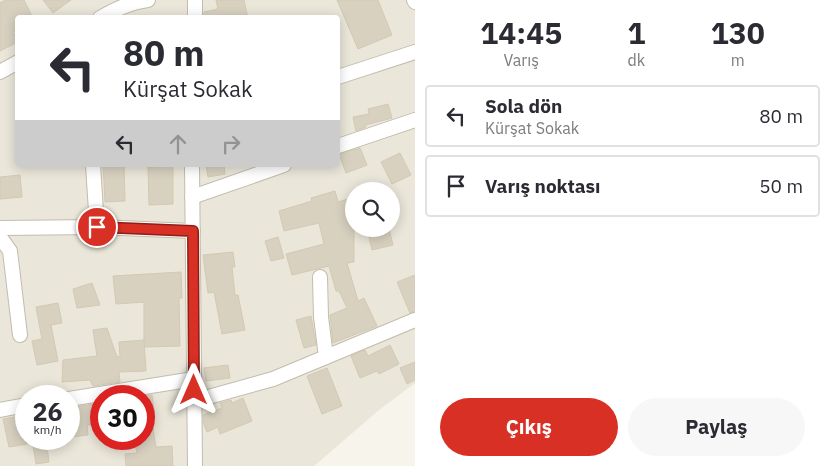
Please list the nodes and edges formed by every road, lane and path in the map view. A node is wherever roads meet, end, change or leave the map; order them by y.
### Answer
1 (148, 0) edge
2 (195, 0) edge
3 (106, 15) edge
4 (195, 15) edge
5 (415, 52) edge
6 (15, 64) edge
7 (0, 72) edge
8 (340, 76) edge
9 (415, 120) edge
10 (340, 145) edge
11 (93, 167) edge
12 (192, 167) edge
13 (278, 167) edge
14 (192, 197) junction
15 (97, 227) junction
16 (0, 228) edge
17 (193, 231) junction
18 (0, 237) edge
19 (320, 277) dead end
20 (415, 320) edge
21 (20, 335) dead end
22 (326, 357) junction
23 (194, 378) junction
24 (80, 397) edge
25 (194, 401) junction
26 (15, 407) edge
27 (0, 410) edge
28 (195, 466) edge

1 - 3 street
2 - 4 street
5 - 8 street
6 - 7 street
9 - 10 street
11 - 15 street
12 - 14 street
13 - 14 street
14 - 17 street
15 - 16 street
15 - 17 street
17 - 23 street
18 - 21 street
19 - 22 street
20 - 22 street
22 - 25 street
23 - 24 street
23 - 25 street
25 - 28 street
26 - 27 street

